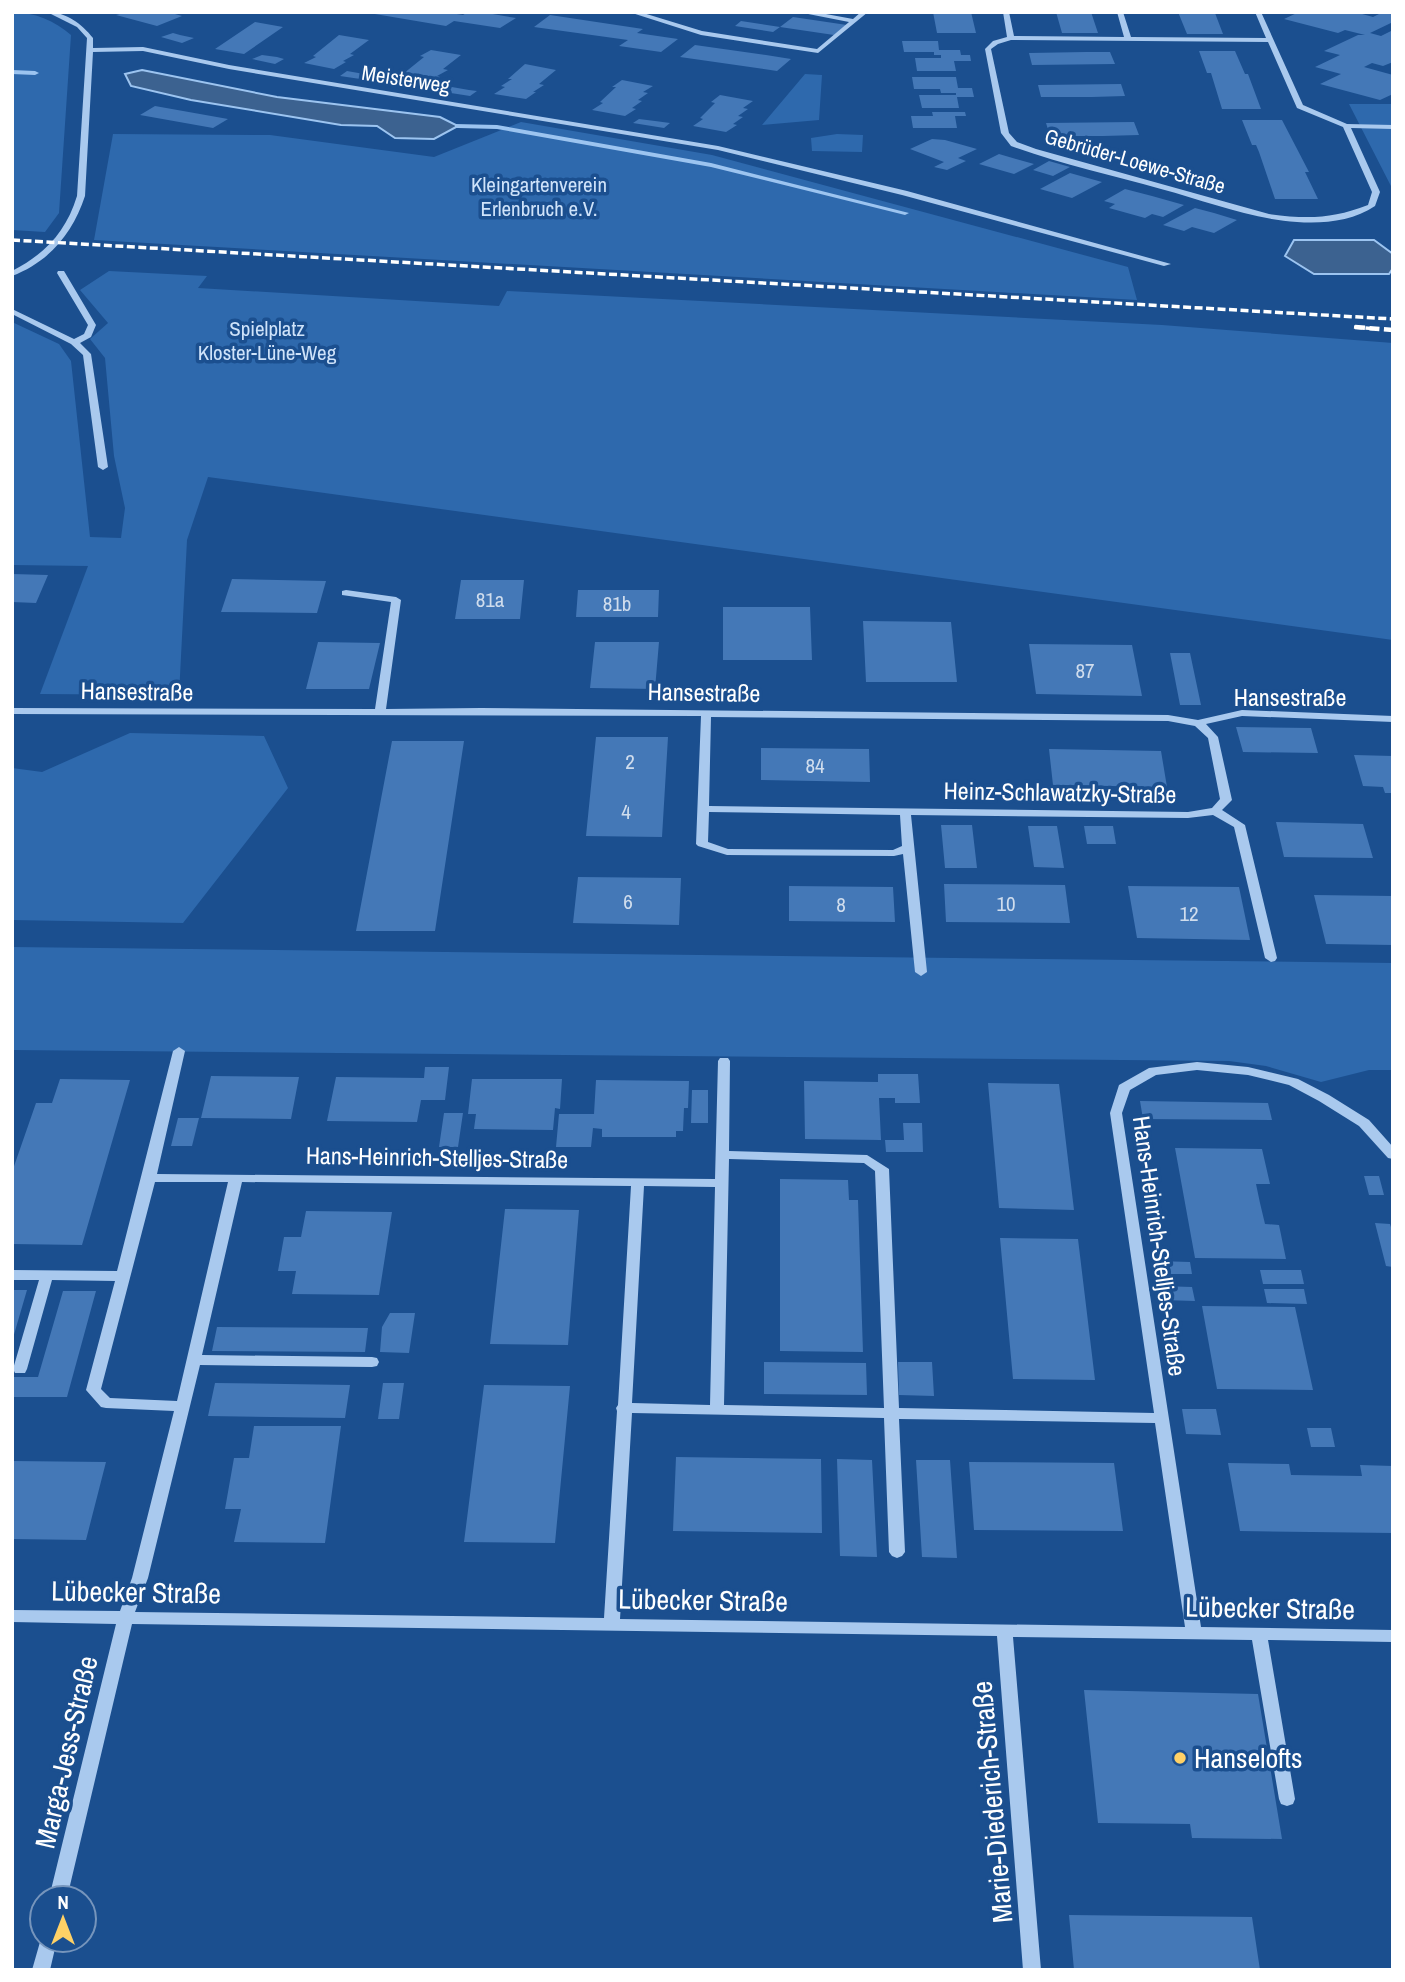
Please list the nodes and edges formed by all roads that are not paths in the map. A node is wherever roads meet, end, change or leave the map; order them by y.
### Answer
1 (50, 12) edge
2 (632, 12) edge
3 (801, 12) edge
4 (865, 12) edge
5 (1006, 12) edge
6 (1120, 12) edge
7 (1258, 12) edge
8 (855, 21) junction
9 (1011, 38) junction
10 (1128, 39) junction
11 (1269, 40) junction
12 (90, 50) junction
13 (1346, 125) junction
14 (1393, 127) edge
15 (1371, 206) joint
16 (1167, 264) dead end
17 (61, 273) dead end
18 (12, 274) edge
19 (12, 311) edge
20 (74, 342) junction
21 (103, 467) dead end
22 (346, 593) dead end
23 (12, 711) edge
24 (380, 712) junction
25 (706, 713) junction
26 (1393, 719) edge
27 (1198, 723) junction
28 (702, 809) junction
29 (905, 811) junction
30 (1215, 811) junction
31 (908, 848) junction
32 (1271, 958) dead end
33 (921, 972) dead end
34 (179, 1051) dead end
35 (724, 1061) dead end
36 (723, 1155) junction
37 (1393, 1155) edge
38 (149, 1178) junction
39 (236, 1178) junction
40 (638, 1182) junction
41 (722, 1182) junction
42 (12, 1275) edge
43 (47, 1275) junction
44 (122, 1276) junction
45 (194, 1360) junction
46 (372, 1362) dead end
47 (20, 1369) dead end
48 (183, 1406) junction
49 (623, 1408) junction
50 (718, 1410) junction
51 (892, 1413) junction
52 (1162, 1418) junction
53 (897, 1552) dead end
54 (12, 1616) edge
55 (125, 1618) junction
56 (612, 1625) junction
57 (1005, 1630) junction
58 (1194, 1633) junction
59 (1259, 1634) junction
60 (1393, 1636) edge
61 (1287, 1800) dead end
62 (61, 1884) edge
63 (1032, 1970) edge

1 - 12 street
2 - 8 street
3 - 8 street
4 - 8 street
5 - 9 street
6 - 10 street
7 - 11 street
9 - 10 street
9 - 15 street, Gebrüder-Loewe-Straße
10 - 11 street
11 - 13 street
12 - 16 street, Meisterweg
12 - 18 street
13 - 14 street
13 - 15 street
17 - 20 street
19 - 20 street
20 - 21 street
22 - 24 street
23 - 24 street, Hansestraße
24 - 25 street, Hansestraße
25 - 27 street, Hansestraße
25 - 28 street
26 - 27 street, Hansestraße
27 - 30 street
28 - 29 street, Heinz-Schlawatzky-Straße
28 - 31 street
29 - 30 street, Heinz-Schlawatzky-Straße
29 - 31 street
30 - 32 street
31 - 33 street
34 - 38 street
35 - 36 street
36 - 41 street
36 - 51 street
37 - 52 street, Hans-Heinrich-Stelljes-Straße
38 - 39 street, Hans-Heinrich-Stelljes-Straße
38 - 44 street
39 - 40 street, Hans-Heinrich-Stelljes-Straße
39 - 45 street
40 - 41 street, Hans-Heinrich-Stelljes-Straße
40 - 49 street
41 - 50 street
42 - 43 street
43 - 44 street
43 - 47 street
44 - 48 street
45 - 46 street
45 - 48 street
48 - 55 street
49 - 50 street
49 - 56 street
50 - 51 street
51 - 52 street
51 - 53 street
52 - 58 street, Hans-Heinrich-Stelljes-Straße
54 - 55 street, Lübecker Straße
55 - 56 street, Lübecker Straße
55 - 62 street, Marga-Jess-Straße
56 - 57 street, Lübecker Straße
57 - 58 street, Lübecker Straße
57 - 63 street, Marie-Diederich-Straße
58 - 59 street, Lübecker Straße
59 - 60 street, Lübecker Straße
59 - 61 street

